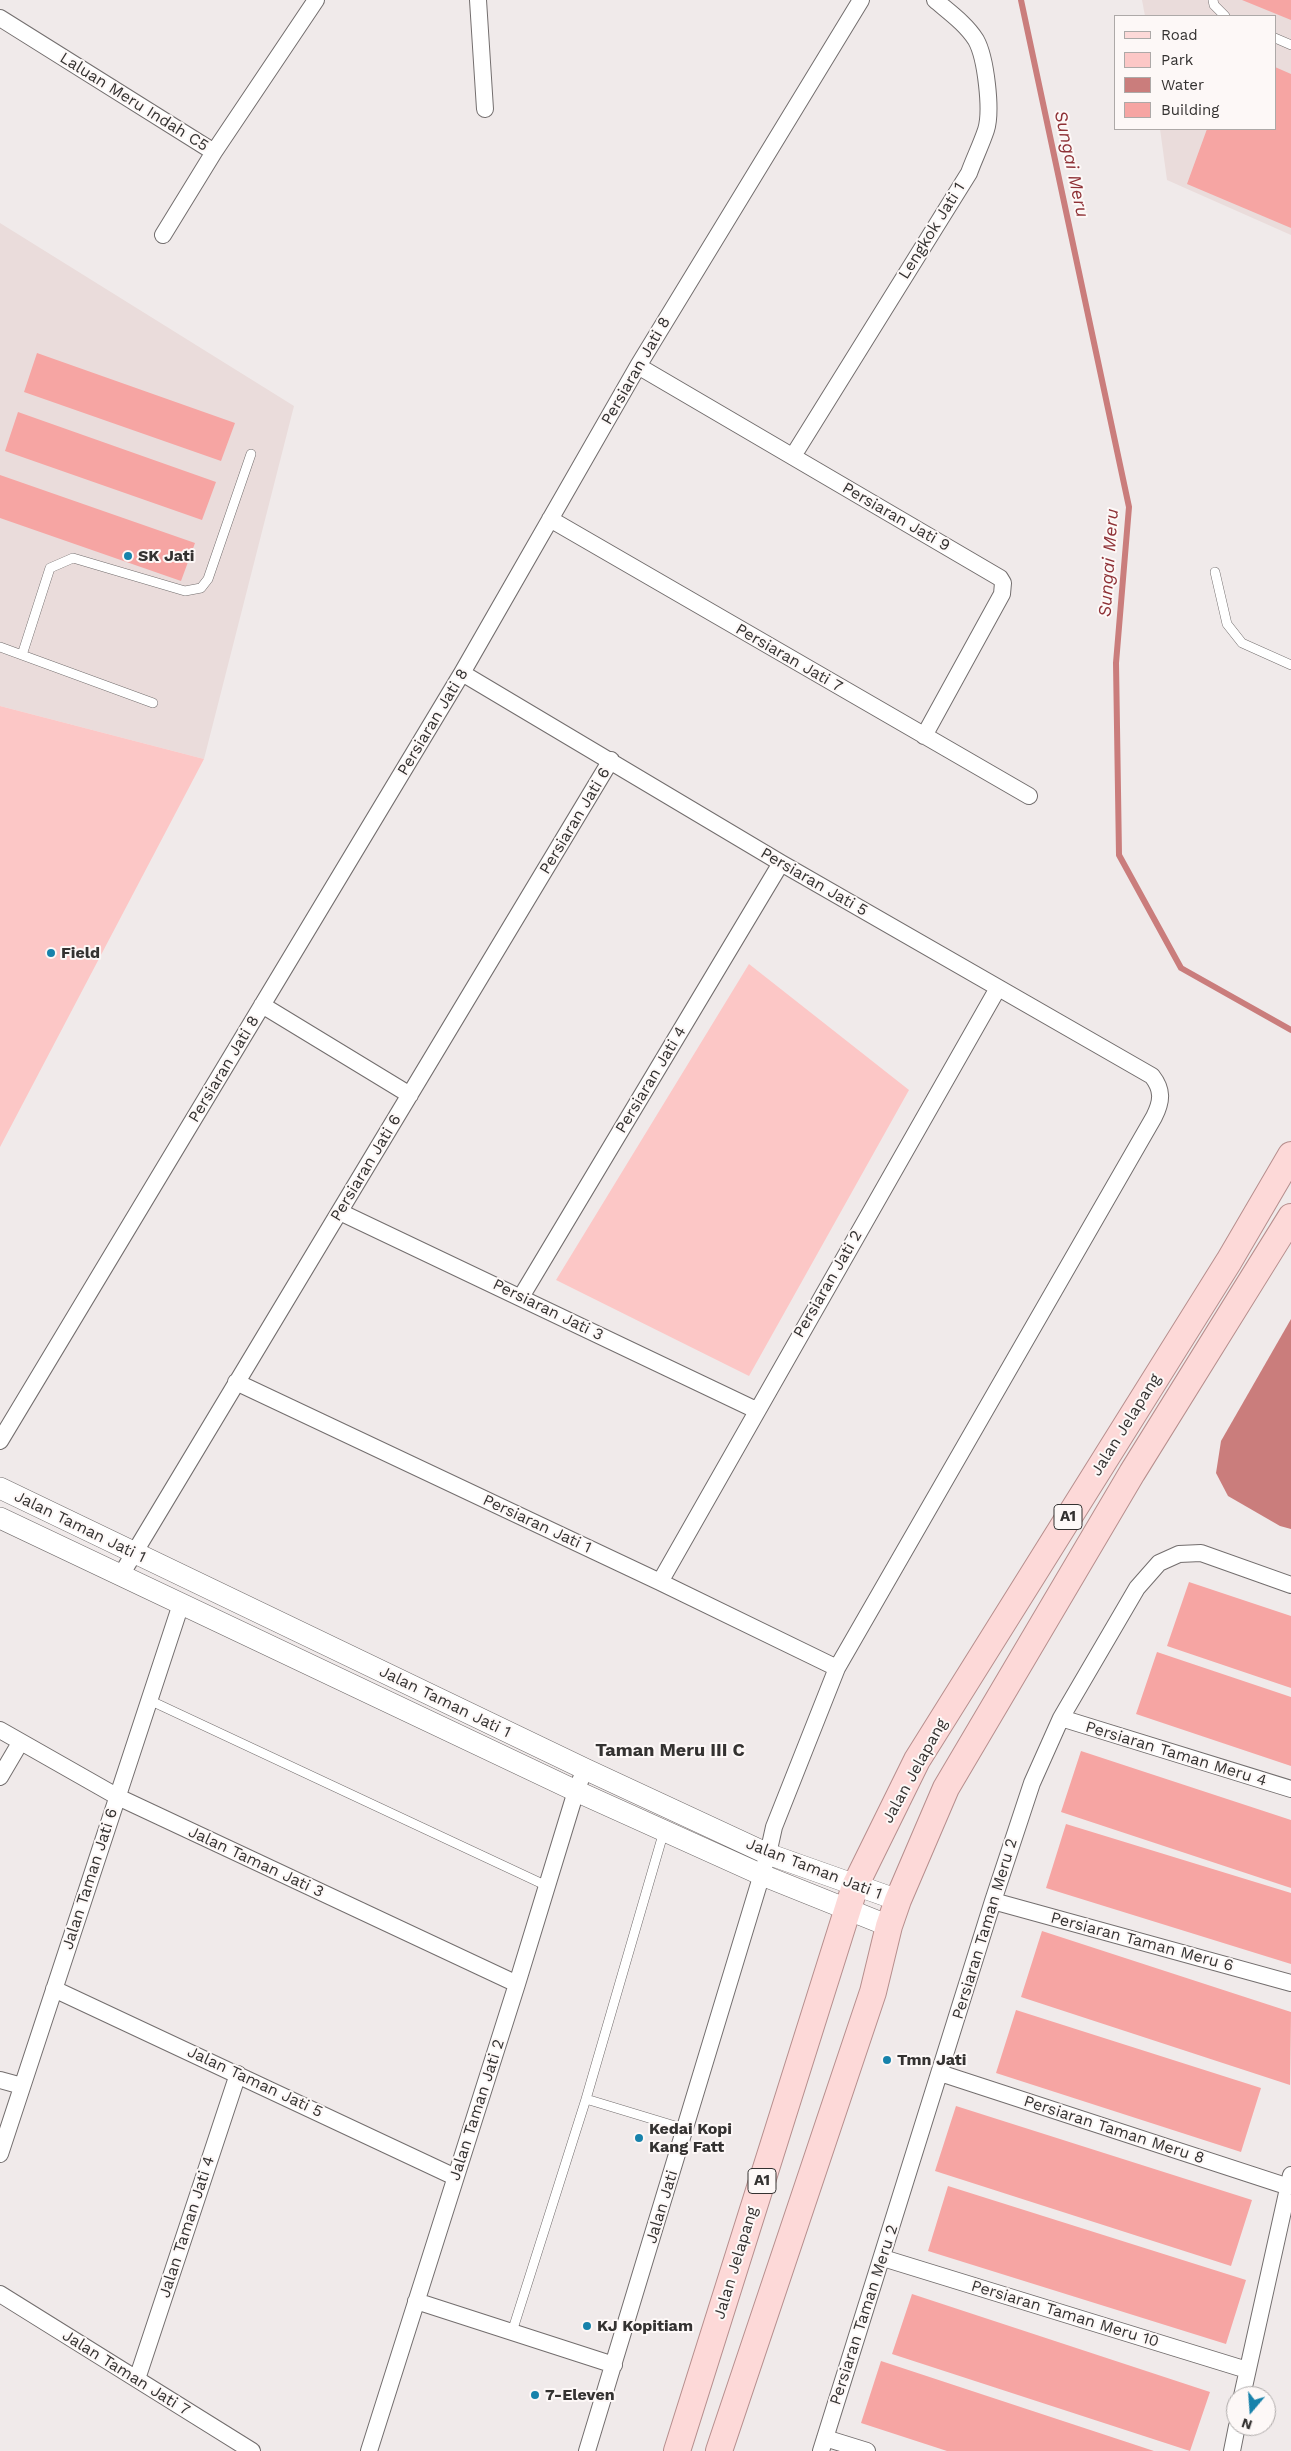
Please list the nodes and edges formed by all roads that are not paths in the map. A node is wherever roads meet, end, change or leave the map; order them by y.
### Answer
1 (316, 0) edge
2 (478, 0) edge
3 (860, 0) edge
4 (935, 0) edge
5 (1213, 0) edge
6 (1224, 15) edge
7 (0, 18) edge
8 (1276, 38) edge
9 (1291, 45) edge
10 (485, 109) dead end
11 (214, 152) junction
12 (163, 235) dead end
13 (638, 366) junction
14 (251, 454) dead end
15 (793, 456) junction
16 (550, 519) junction
17 (1216, 572) dead end
18 (0, 647) edge
19 (22, 655) junction
20 (1291, 665) edge
21 (462, 673) junction
22 (153, 703) dead end
23 (924, 736) junction
24 (611, 760) junction
25 (1029, 796) dead end
26 (781, 863) junction
27 (998, 988) junction
28 (262, 1005) junction
29 (1161, 1092) joint
30 (410, 1095) junction
31 (1291, 1155) edge
32 (340, 1212) junction
33 (1291, 1218) edge
34 (521, 1297) junction
35 (236, 1382) junction
36 (756, 1410) junction
37 (0, 1441) edge
38 (0, 1488) edge
39 (0, 1518) edge
40 (135, 1554) junction
41 (121, 1575) junction
42 (660, 1582) junction
43 (1291, 1585) edge
44 (181, 1604) junction
45 (837, 1668) junction
46 (149, 1700) junction
47 (1061, 1718) junction
48 (0, 1730) edge
49 (20, 1743) junction
50 (585, 1769) junction
51 (0, 1777) edge
52 (1291, 1789) edge
53 (576, 1791) junction
54 (118, 1796) junction
55 (664, 1831) junction
56 (768, 1854) junction
57 (762, 1875) junction
58 (547, 1886) junction
59 (855, 1886) junction
60 (898, 1900) junction
61 (992, 1901) junction
62 (847, 1911) junction
63 (889, 1926) junction
64 (1291, 1983) edge
65 (517, 1984) junction
66 (54, 1989) junction
67 (940, 2073) junction
68 (238, 2074) junction
69 (0, 2080) edge
70 (22, 2086) junction
71 (586, 2099) junction
72 (686, 2129) junction
73 (0, 2154) edge
74 (455, 2176) junction
75 (1290, 2181) edge
76 (883, 2258) junction
77 (0, 2294) edge
78 (416, 2301) junction
79 (512, 2332) junction
80 (614, 2365) junction
81 (1247, 2370) junction
82 (137, 2379) junction
83 (1244, 2386) edge
84 (1235, 2436) edge
85 (823, 2445) edge
86 (252, 2451) edge
87 (369, 2451) edge
88 (586, 2451) edge
89 (677, 2451) edge
90 (719, 2451) edge
91 (867, 2451) edge
92 (1232, 2451) edge

1 - 11 street, Laluan Meru Indah C5
2 - 10 street
3 - 13 street, Persiaran Jati 8
4 - 15 street, Lengkok Jati 1
5 - 6 lane
7 - 11 street, Laluan Meru Indah C5
8 - 9 lane
11 - 12 street
13 - 15 street, Persiaran Jati 9
13 - 16 street, Persiaran Jati 8
14 - 19 lane
15 - 23 street, Persiaran Jati 9
16 - 21 street, Persiaran Jati 8
16 - 23 street, Persiaran Jati 7
17 - 20 lane
18 - 19 lane
19 - 22 lane
21 - 24 street, Persiaran Jati 5
21 - 28 street, Persiaran Jati 8
23 - 25 street, Persiaran Jati 7
24 - 26 street, Persiaran Jati 5
24 - 30 street, Persiaran Jati 6
26 - 27 street, Persiaran Jati 5
26 - 34 street, Persiaran Jati 4
27 - 29 street, Persiaran Jati 5
27 - 36 street, Persiaran Jati 2
28 - 30 street
28 - 37 street, Persiaran Jati 8
29 - 45 street, Jalan Jati
30 - 32 street, Persiaran Jati 6
31 - 59 main road, Jalan Jelapang / A1
32 - 34 street, Persiaran Jati 3
32 - 35 street, Persiaran Jati 6
33 - 60 main road, Jalan Jelapang / A1
34 - 36 street, Persiaran Jati 3
35 - 40 street, Persiaran Jati 6
35 - 42 street, Persiaran Jati 1
36 - 42 street, Persiaran Jati 2
38 - 40 street, Jalan Taman Jati 1
39 - 41 street, Jalan Taman Jati 1
40 - 41 street, Persiaran Jati 6
40 - 50 street, Jalan Taman Jati 1
41 - 44 street, Jalan Taman Jati 1
42 - 45 street, Persiaran Jati 1
43 - 47 street, Persiaran Taman Meru 2
44 - 46 street, Jalan Taman Jati 6
44 - 53 street, Jalan Taman Jati 1
45 - 56 street, Jalan Jati
46 - 54 street, Jalan Taman Jati 6
46 - 58 lane
47 - 52 street, Persiaran Taman Meru 4
47 - 61 street, Persiaran Taman Meru 2
48 - 49 street, Jalan Taman Jati 3
49 - 51 street
49 - 54 street, Jalan Taman Jati 3
50 - 53 street, Jalan Taman Jati 2
50 - 56 street, Jalan Taman Jati 1
53 - 55 street, Jalan Taman Jati 1
53 - 58 street, Jalan Taman Jati 2
54 - 65 street, Jalan Taman Jati 3
54 - 66 street, Jalan Taman Jati 6
55 - 57 street, Jalan Taman Jati 1
55 - 71 lane
56 - 57 street, Jalan Jati
56 - 59 street, Jalan Taman Jati 1
57 - 62 street, Jalan Taman Jati 1
57 - 72 street, Jalan Jati
58 - 65 street, Jalan Taman Jati 2
59 - 60 street, Jalan Taman Jati 1
59 - 62 main road, Jalan Jelapang / A1
60 - 63 main road, Jalan Jelapang / A1
61 - 64 street, Persiaran Taman Meru 6
61 - 67 street, Persiaran Taman Meru 2
62 - 63 street, Jalan Taman Jati 1
62 - 89 main road, Jalan Jelapang / A1
63 - 90 main road, Jalan Jelapang / A1
65 - 74 street, Jalan Taman Jati 2
66 - 68 street, Jalan Taman Jati 5
66 - 70 street, Jalan Taman Jati 6
67 - 75 street, Persiaran Taman Meru 8
67 - 76 street, Persiaran Taman Meru 2
68 - 74 street, Jalan Taman Jati 5
68 - 82 street, Jalan Taman Jati 4
69 - 70 street
70 - 73 street, Jalan Taman Jati 6
71 - 72 lane
71 - 79 lane
72 - 80 street, Jalan Jati
74 - 78 street, Jalan Taman Jati 2
75 - 81 street
76 - 81 street, Persiaran Taman Meru 10
76 - 85 street, Persiaran Taman Meru 2
77 - 82 street, Jalan Taman Jati 7
78 - 79 street
78 - 87 street, Jalan Taman Jati 2
79 - 80 street
80 - 88 street, Jalan Jati
81 - 83 street
82 - 86 street, Jalan Taman Jati 7
84 - 92 street
85 - 91 street

